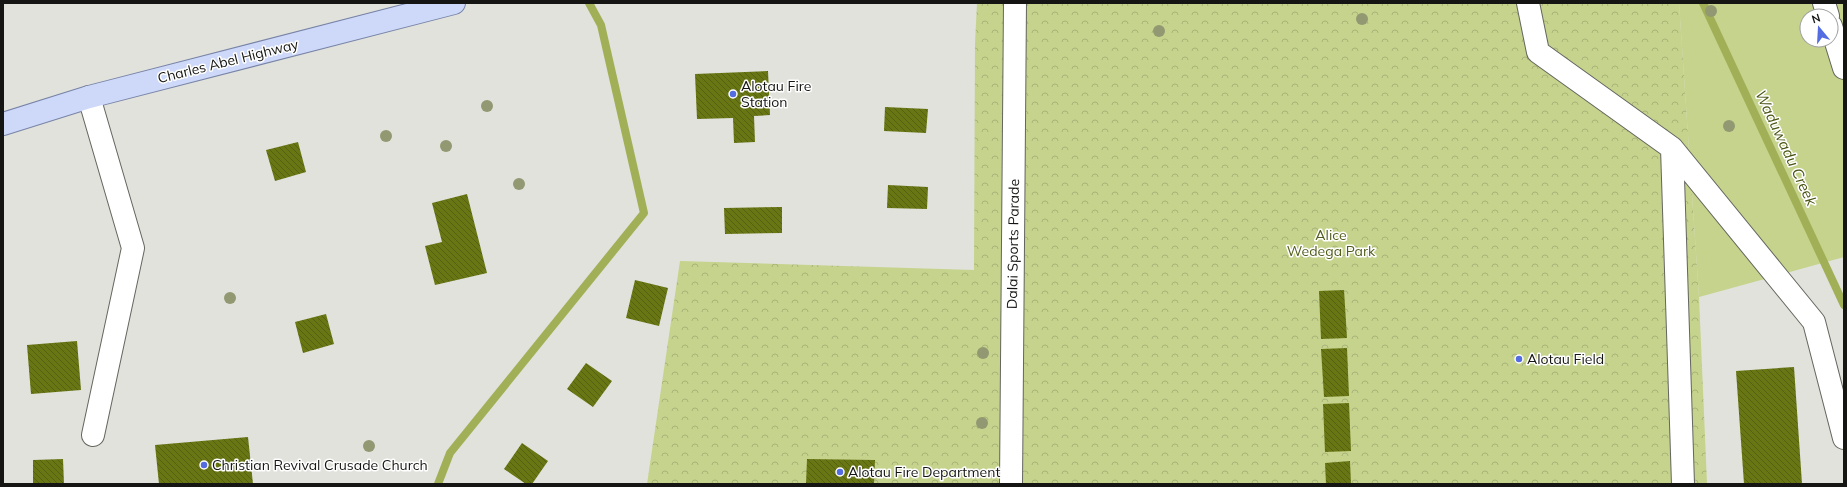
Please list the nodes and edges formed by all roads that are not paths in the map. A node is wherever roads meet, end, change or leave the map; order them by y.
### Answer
1 (454, 3) edge
2 (1015, 3) edge
3 (1528, 3) edge
4 (1838, 48) edge
5 (1844, 68) edge
6 (89, 97) junction
7 (3, 124) edge
8 (1672, 148) junction
9 (94, 435) dead end
10 (1844, 438) edge
11 (1011, 484) edge
12 (1683, 484) edge

1 - 6 main road, Charles Abel Highway
2 - 11 street, Dalai Sports Parade
3 - 8 street
4 - 5 street
6 - 7 main road, Charles Abel Highway
6 - 9 street
8 - 10 street
8 - 12 street

